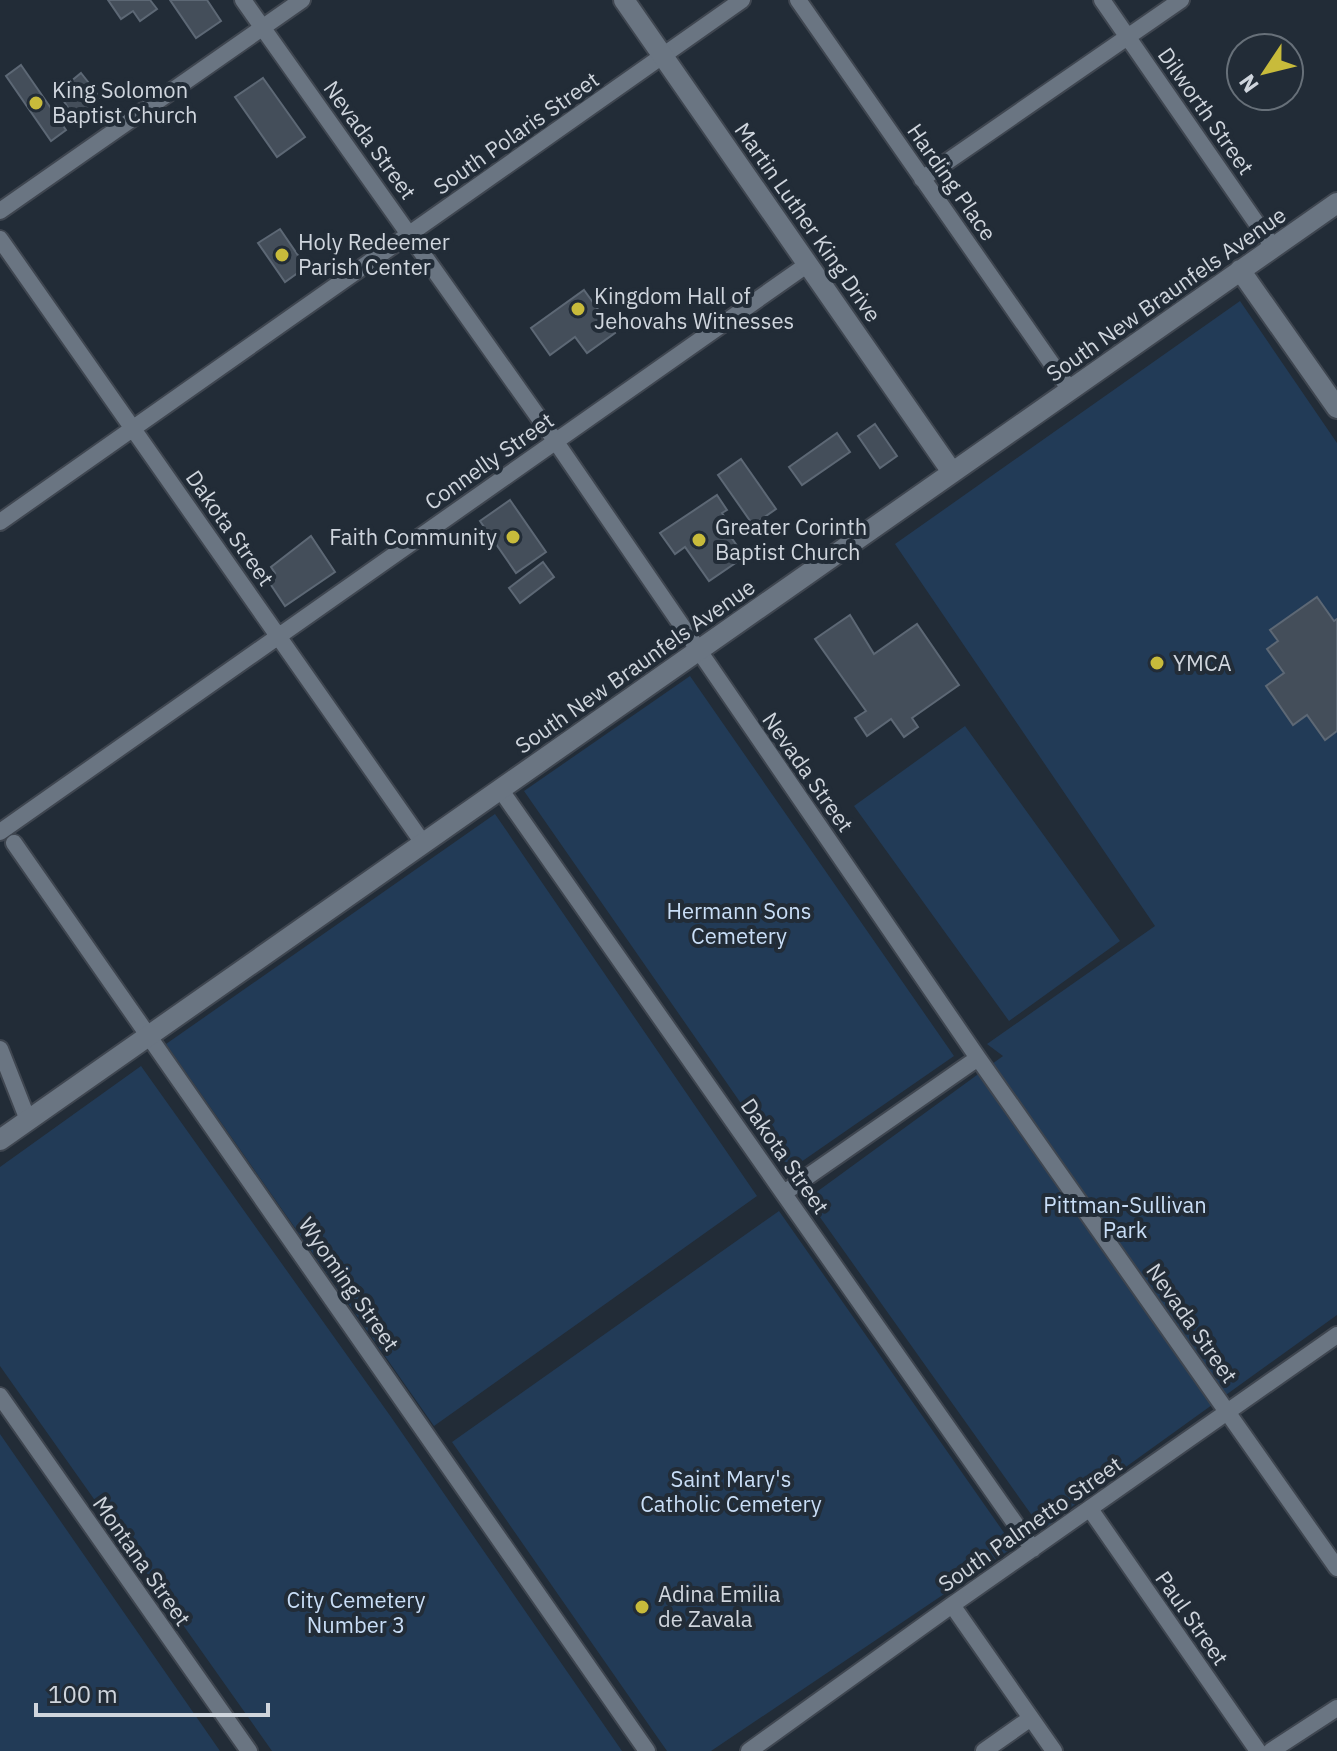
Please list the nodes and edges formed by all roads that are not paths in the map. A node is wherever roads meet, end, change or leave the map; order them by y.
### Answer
1 (243, 0) edge
2 (302, 0) edge
3 (624, 0) edge
4 (742, 0) edge
5 (798, 0) edge
6 (1102, 0) edge
7 (1181, 0) edge
8 (263, 28) junction
9 (1128, 37) junction
10 (663, 56) junction
11 (922, 179) junction
12 (1337, 203) edge
13 (0, 211) edge
14 (411, 235) junction
15 (0, 239) edge
16 (1273, 247) junction
17 (808, 264) junction
18 (1240, 270) junction
19 (1070, 390) junction
20 (1337, 408) edge
21 (134, 428) junction
22 (556, 442) junction
23 (952, 472) junction
24 (0, 522) edge
25 (279, 637) junction
26 (699, 652) junction
27 (500, 789) junction
28 (0, 832) edge
29 (14, 843) dead end
30 (423, 843) junction
31 (149, 1035) junction
32 (0, 1049) edge
33 (978, 1058) junction
34 (28, 1120) junction
35 (0, 1140) edge
36 (784, 1193) junction
37 (1337, 1335) edge
38 (0, 1396) edge
39 (1227, 1412) junction
40 (1090, 1509) junction
41 (1033, 1549) junction
42 (1337, 1568) edge
43 (952, 1605) junction
44 (1337, 1708) edge
45 (1031, 1718) junction
46 (249, 1751) edge
47 (647, 1751) edge
48 (749, 1751) edge
49 (984, 1751) edge
50 (1054, 1751) edge
51 (1258, 1751) edge
52 (1271, 1751) edge

1 - 8 street, Nevada Street
2 - 8 street
3 - 10 main road, Martin Luther King Drive
4 - 10 street, South Polaris Street
5 - 11 street, Harding Place
6 - 9 street, Dilworth Street
7 - 9 street
8 - 13 street
8 - 14 street, Nevada Street
9 - 11 street
9 - 16 street, Dilworth Street
10 - 14 street, South Polaris Street
10 - 17 main road, Martin Luther King Drive
11 - 19 street, Harding Place
12 - 16 main road, South New Braunfels Avenue
14 - 21 street, South Polaris Street
14 - 22 street, Nevada Street
15 - 21 street, Dakota Street
16 - 18 main road, South New Braunfels Avenue
17 - 22 street, Connelly Street
17 - 23 main road, Martin Luther King Drive
18 - 19 main road, South New Braunfels Avenue
18 - 20 main road
19 - 23 main road, South New Braunfels Avenue
21 - 24 street, South Polaris Street
21 - 25 street, Dakota Street
22 - 25 street, Connelly Street
22 - 26 street, Nevada Street
23 - 26 main road, South New Braunfels Avenue
25 - 28 street, Connelly Street
25 - 30 street, Dakota Street
26 - 27 main road, South New Braunfels Avenue
26 - 33 street, Nevada Street
27 - 30 main road, South New Braunfels Avenue
27 - 36 street, Dakota Street
29 - 31 street, Wyoming Street
30 - 31 main road, South New Braunfels Avenue
31 - 34 main road, South New Braunfels Avenue
31 - 47 street, Wyoming Street
32 - 34 street
33 - 36 street
33 - 39 street, Nevada Street
34 - 35 main road, South New Braunfels Avenue
36 - 41 street, Dakota Street
37 - 39 street, South Palmetto Street
38 - 46 street, Montana Street
39 - 40 street, South Palmetto Street
39 - 42 street, Nevada Street
40 - 41 street, South Palmetto Street
40 - 51 street, Paul Street
41 - 43 street, South Palmetto Street
43 - 45 street
43 - 48 street, South Palmetto Street
44 - 52 street
45 - 49 street
45 - 50 street

